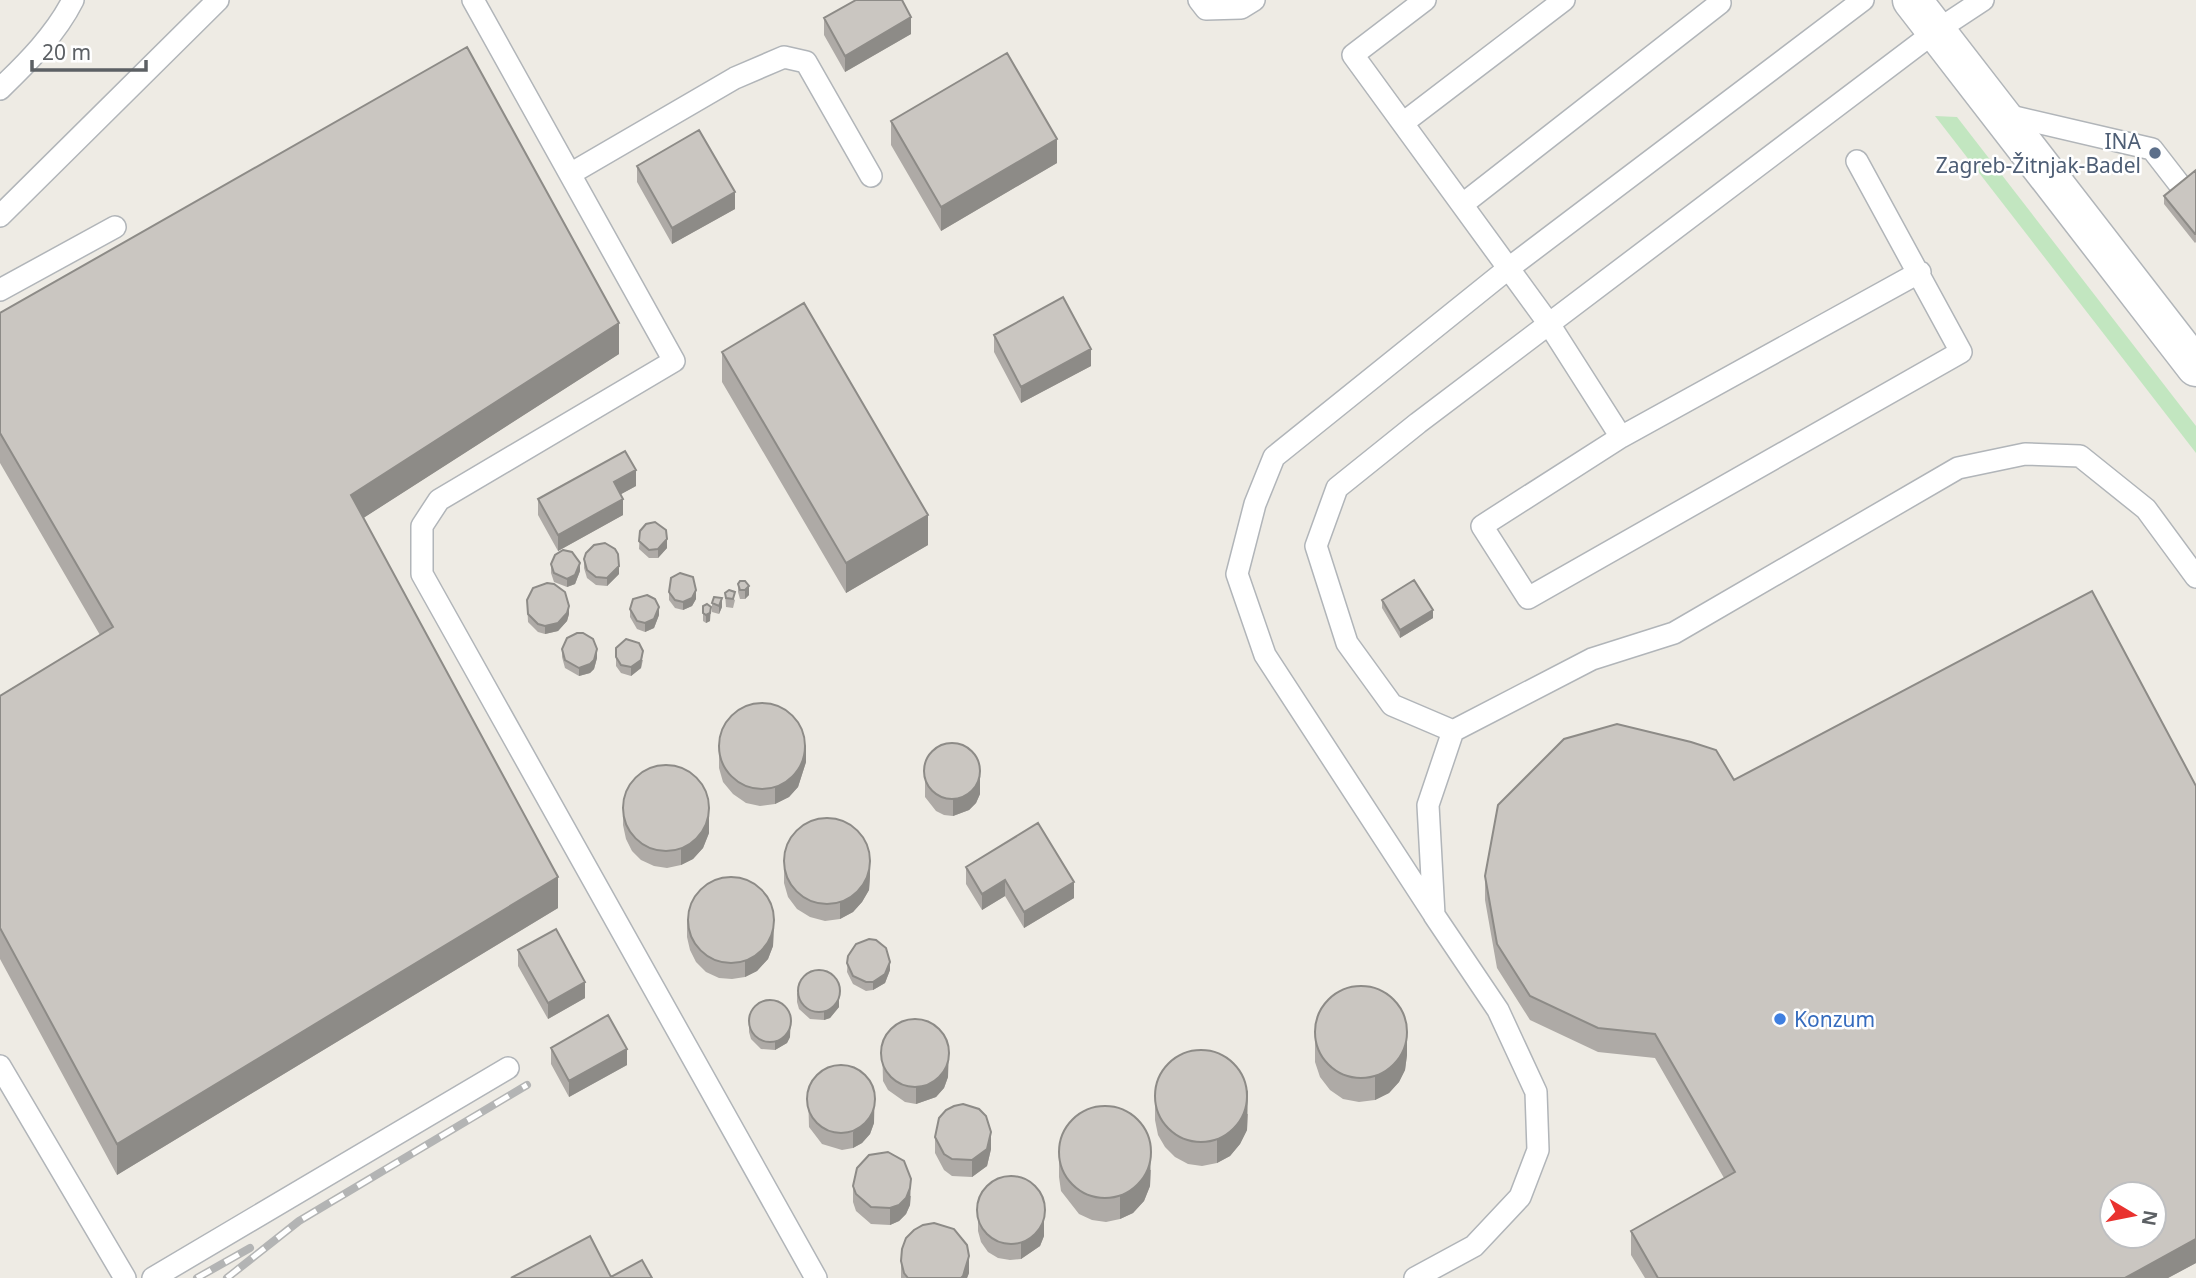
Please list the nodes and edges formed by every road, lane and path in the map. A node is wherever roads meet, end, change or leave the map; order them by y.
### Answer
1 (73, 0) edge
2 (218, 0) edge
3 (473, 0) edge
4 (1199, 0) edge
5 (1254, 0) edge
6 (1425, 0) edge
7 (1564, 0) edge
8 (1718, 0) edge
9 (1863, 0) edge
10 (1912, 0) edge
11 (1983, 0) edge
12 (1936, 31) junction
13 (0, 89) edge
14 (1998, 113) junction
15 (1403, 123) junction
16 (1857, 161) dead end
17 (570, 174) junction
18 (871, 176) dead end
19 (2183, 189) edge
20 (1463, 204) junction
21 (0, 216) edge
22 (115, 227) dead end
23 (1509, 268) junction
24 (1920, 272) junction
25 (0, 290) edge
26 (1549, 324) junction
27 (2196, 367) edge
28 (1621, 437) junction
29 (2196, 577) edge
30 (1452, 731) junction
31 (1434, 915) junction
32 (0, 1066) edge
33 (508, 1068) dead end
34 (125, 1278) edge
35 (152, 1278) edge
36 (816, 1278) edge
37 (1415, 1278) edge

1 - 13 lane
2 - 21 lane
3 - 17 lane
4 - 5 lane
6 - 15 lane
7 - 15 lane
8 - 20 lane
9 - 23 lane
10 - 12 street
11 - 12 lane
12 - 14 street
12 - 26 lane
14 - 19 lane
14 - 27 street
15 - 20 lane
16 - 24 lane
17 - 18 lane
17 - 36 lane
20 - 23 lane
22 - 25 lane
23 - 26 lane
23 - 31 lane
24 - 28 lane
24 - 28 lane
26 - 28 lane
26 - 30 lane
29 - 30 lane
30 - 31 lane
31 - 37 lane
32 - 34 lane
33 - 35 lane

